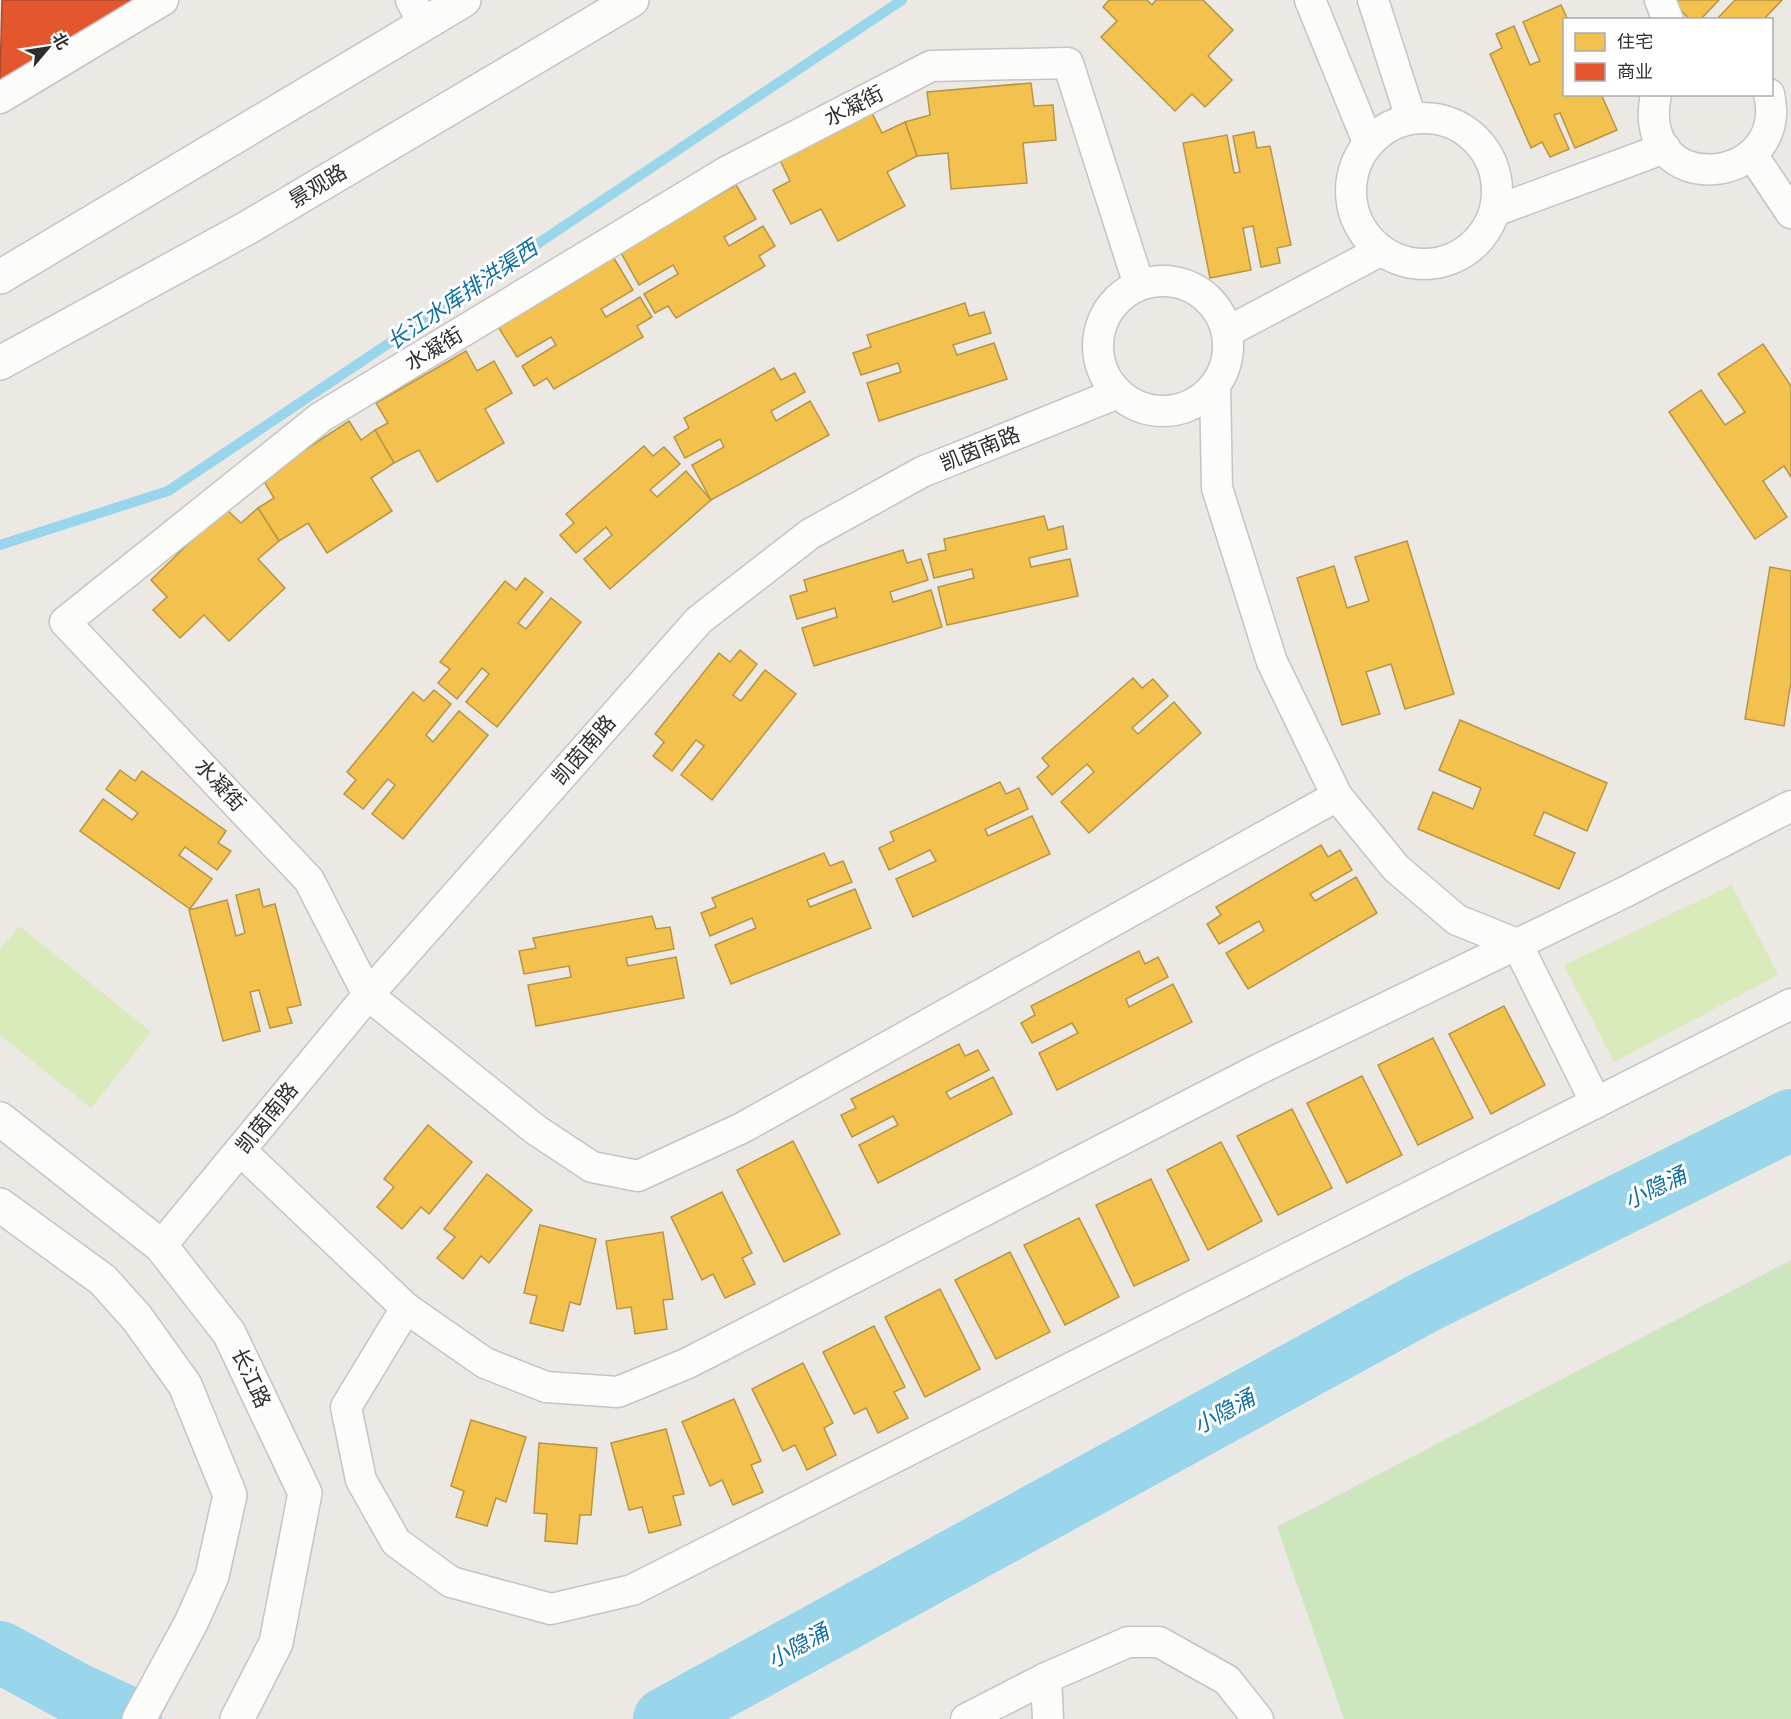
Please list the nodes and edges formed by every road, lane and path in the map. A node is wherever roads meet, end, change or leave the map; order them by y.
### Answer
1 (164, 0) edge
2 (464, 0) edge
3 (632, 0) edge
4 (1311, 0) edge
5 (1373, 0) edge
6 (1660, 0) edge
7 (417, 12) edge
8 (1667, 18) edge
9 (1777, 95) edge
10 (1656, 96) edge
11 (0, 98) edge
12 (1411, 118) junction
13 (1368, 142) junction
14 (1665, 148) junction
15 (1753, 156) junction
16 (1495, 211) junction
17 (1791, 213) edge
18 (1380, 251) junction
19 (0, 277) edge
20 (1139, 285) junction
21 (1227, 332) junction
22 (0, 363) edge
23 (1215, 386) junction
24 (1118, 393) junction
25 (1337, 796) junction
26 (1791, 806) edge
27 (1517, 944) junction
28 (368, 995) junction
29 (1791, 1004) edge
30 (1596, 1103) junction
31 (0, 1119) edge
32 (240, 1150) junction
33 (0, 1205) edge
34 (161, 1246) junction
35 (406, 1308) junction
36 (1046, 1678) junction
37 (139, 1719) edge
38 (237, 1719) edge
39 (966, 1719) edge
40 (1048, 1719) edge
41 (1258, 1719) edge

1 - 11 street
2 - 7 main road
3 - 22 main road, 景观路
4 - 13 street
5 - 12 street
6 - 8 street
7 - 19 main road
9 - 15 street
10 - 14 street
12 - 13 street
12 - 16 street
13 - 18 street
14 - 15 street
14 - 16 street
15 - 17 street
16 - 18 street
18 - 21 street
20 - 21 street
20 - 24 street
20 - 28 street, 水凝街
21 - 23 street
23 - 24 street
23 - 25 street
24 - 28 street, 凯茵南路
25 - 27 street
25 - 28 street
26 - 27 street
27 - 30 street
27 - 35 street
28 - 32 street, 凯茵南路
29 - 30 street
30 - 35 street
31 - 34 main road, 长江路
32 - 34 street, 凯茵南路
32 - 35 street
33 - 37 main road
34 - 38 main road, 长江路
36 - 39 street
36 - 40 street
36 - 41 street

